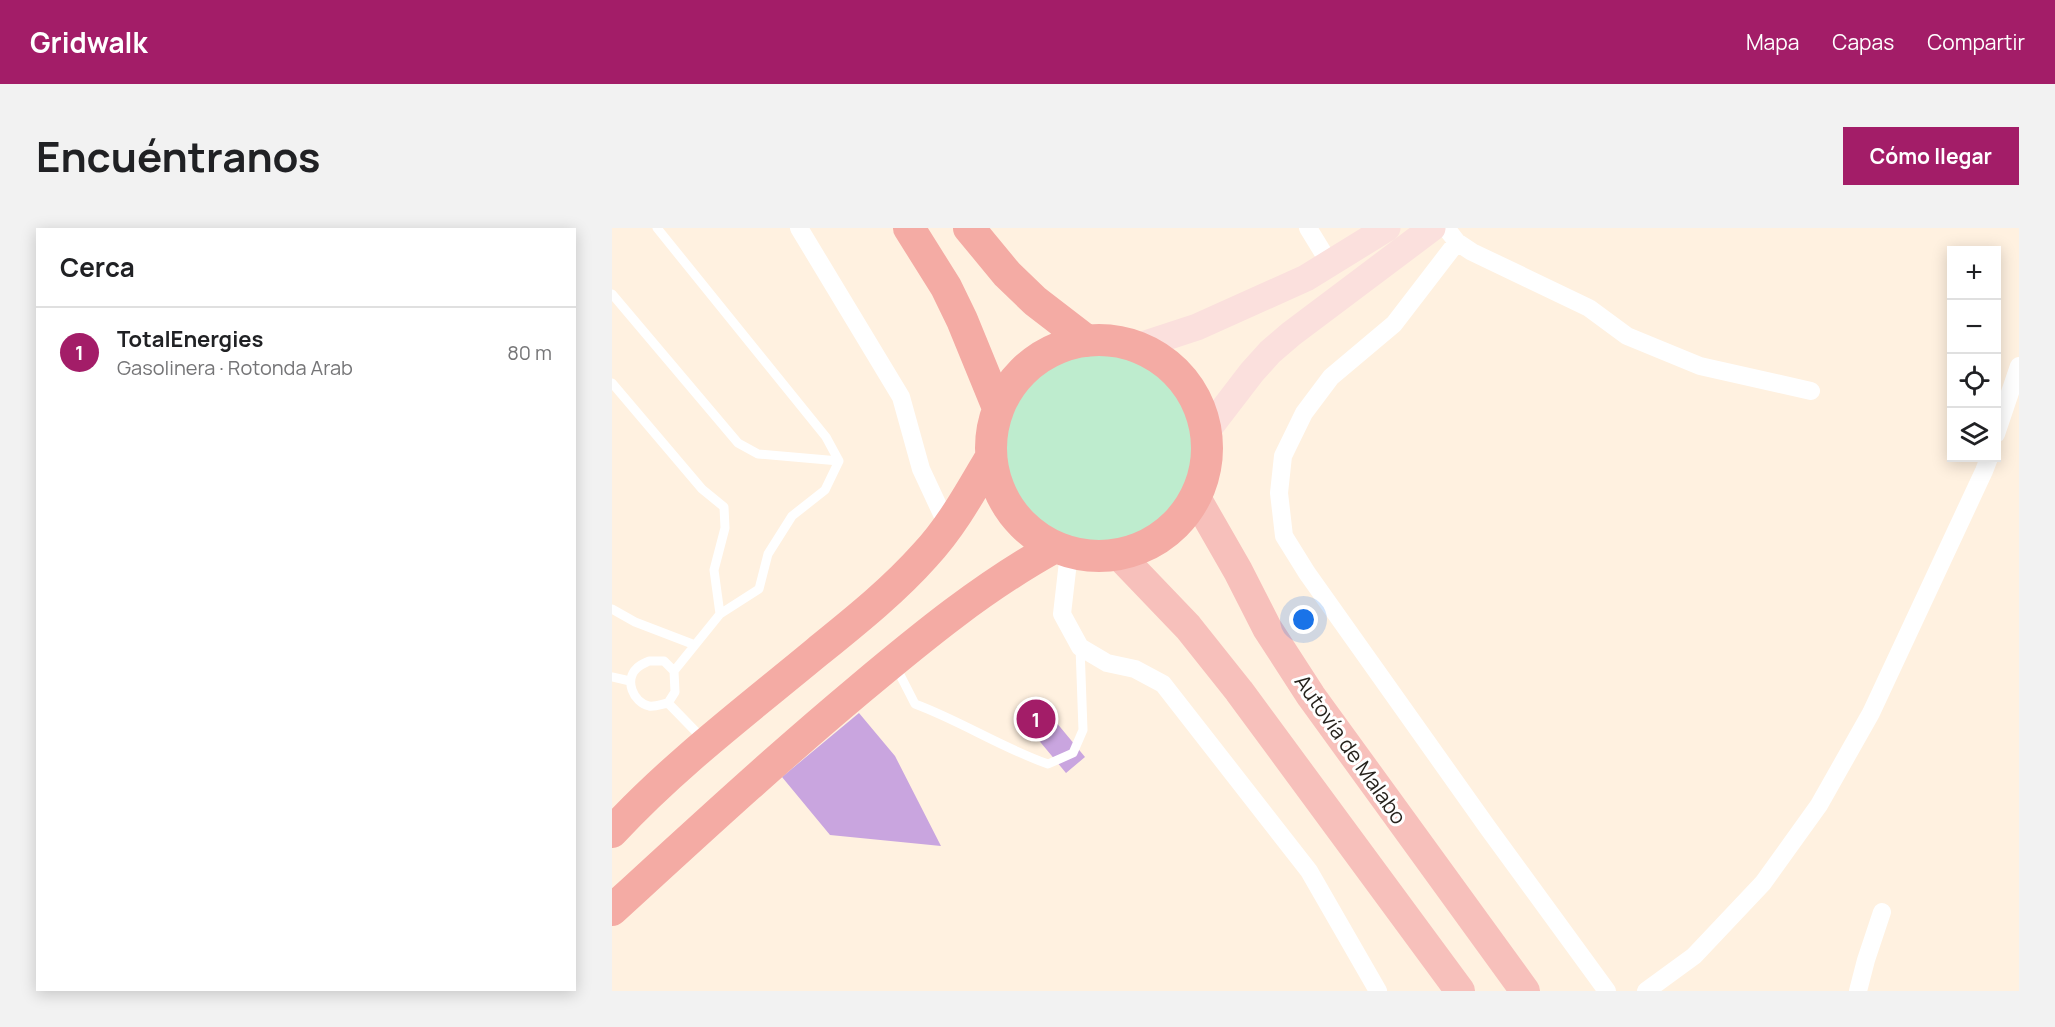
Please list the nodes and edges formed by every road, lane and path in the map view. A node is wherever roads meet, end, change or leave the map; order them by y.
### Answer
1 (657, 228) edge
2 (799, 228) edge
3 (909, 228) edge
4 (969, 228) edge
5 (1308, 228) edge
6 (1387, 228) edge
7 (1432, 228) edge
8 (1451, 235) edge
9 (1330, 264) junction
10 (612, 294) edge
11 (1087, 341) junction
12 (1136, 346) junction
13 (2019, 366) edge
14 (612, 383) edge
15 (1811, 391) dead end
16 (998, 408) junction
17 (2001, 419) edge
18 (1206, 432) junction
19 (991, 457) junction
20 (839, 461) junction
21 (1987, 462) edge
22 (1195, 496) junction
23 (948, 527) junction
24 (1062, 550) junction
25 (1119, 555) junction
26 (612, 609) edge
27 (720, 614) junction
28 (695, 645) junction
29 (1080, 647) junction
30 (893, 661) junction
31 (674, 671) junction
32 (612, 677) edge
33 (630, 681) junction
34 (668, 703) junction
35 (706, 743) junction
36 (616, 820) edge
37 (612, 910) edge
38 (1882, 912) dead end
39 (1378, 991) edge
40 (1460, 991) edge
41 (1525, 991) edge
42 (1606, 991) edge
43 (1646, 991) edge
44 (1858, 991) edge

1 - 20 lane
2 - 23 street
3 - 16 highway
4 - 11 highway
5 - 9 street
6 - 9 main road
7 - 18 main road
8 - 15 street
8 - 42 street
9 - 12 main road
10 - 20 lane
11 - 12 highway
11 - 16 highway
12 - 18 highway
13 - 17 street
14 - 27 lane
16 - 19 highway
18 - 22 highway
19 - 23 highway
19 - 24 highway
20 - 27 lane
21 - 43 street
22 - 25 highway
22 - 41 main road, Autovía de Malabo
23 - 35 highway
24 - 25 highway
24 - 29 street
24 - 30 highway
25 - 40 main road
26 - 28 lane
27 - 28 lane
28 - 31 lane
29 - 30 lane
29 - 39 street
30 - 37 highway
31 - 33 lane
31 - 34 lane
32 - 33 lane
33 - 34 lane
34 - 35 lane
35 - 36 highway
38 - 44 street

